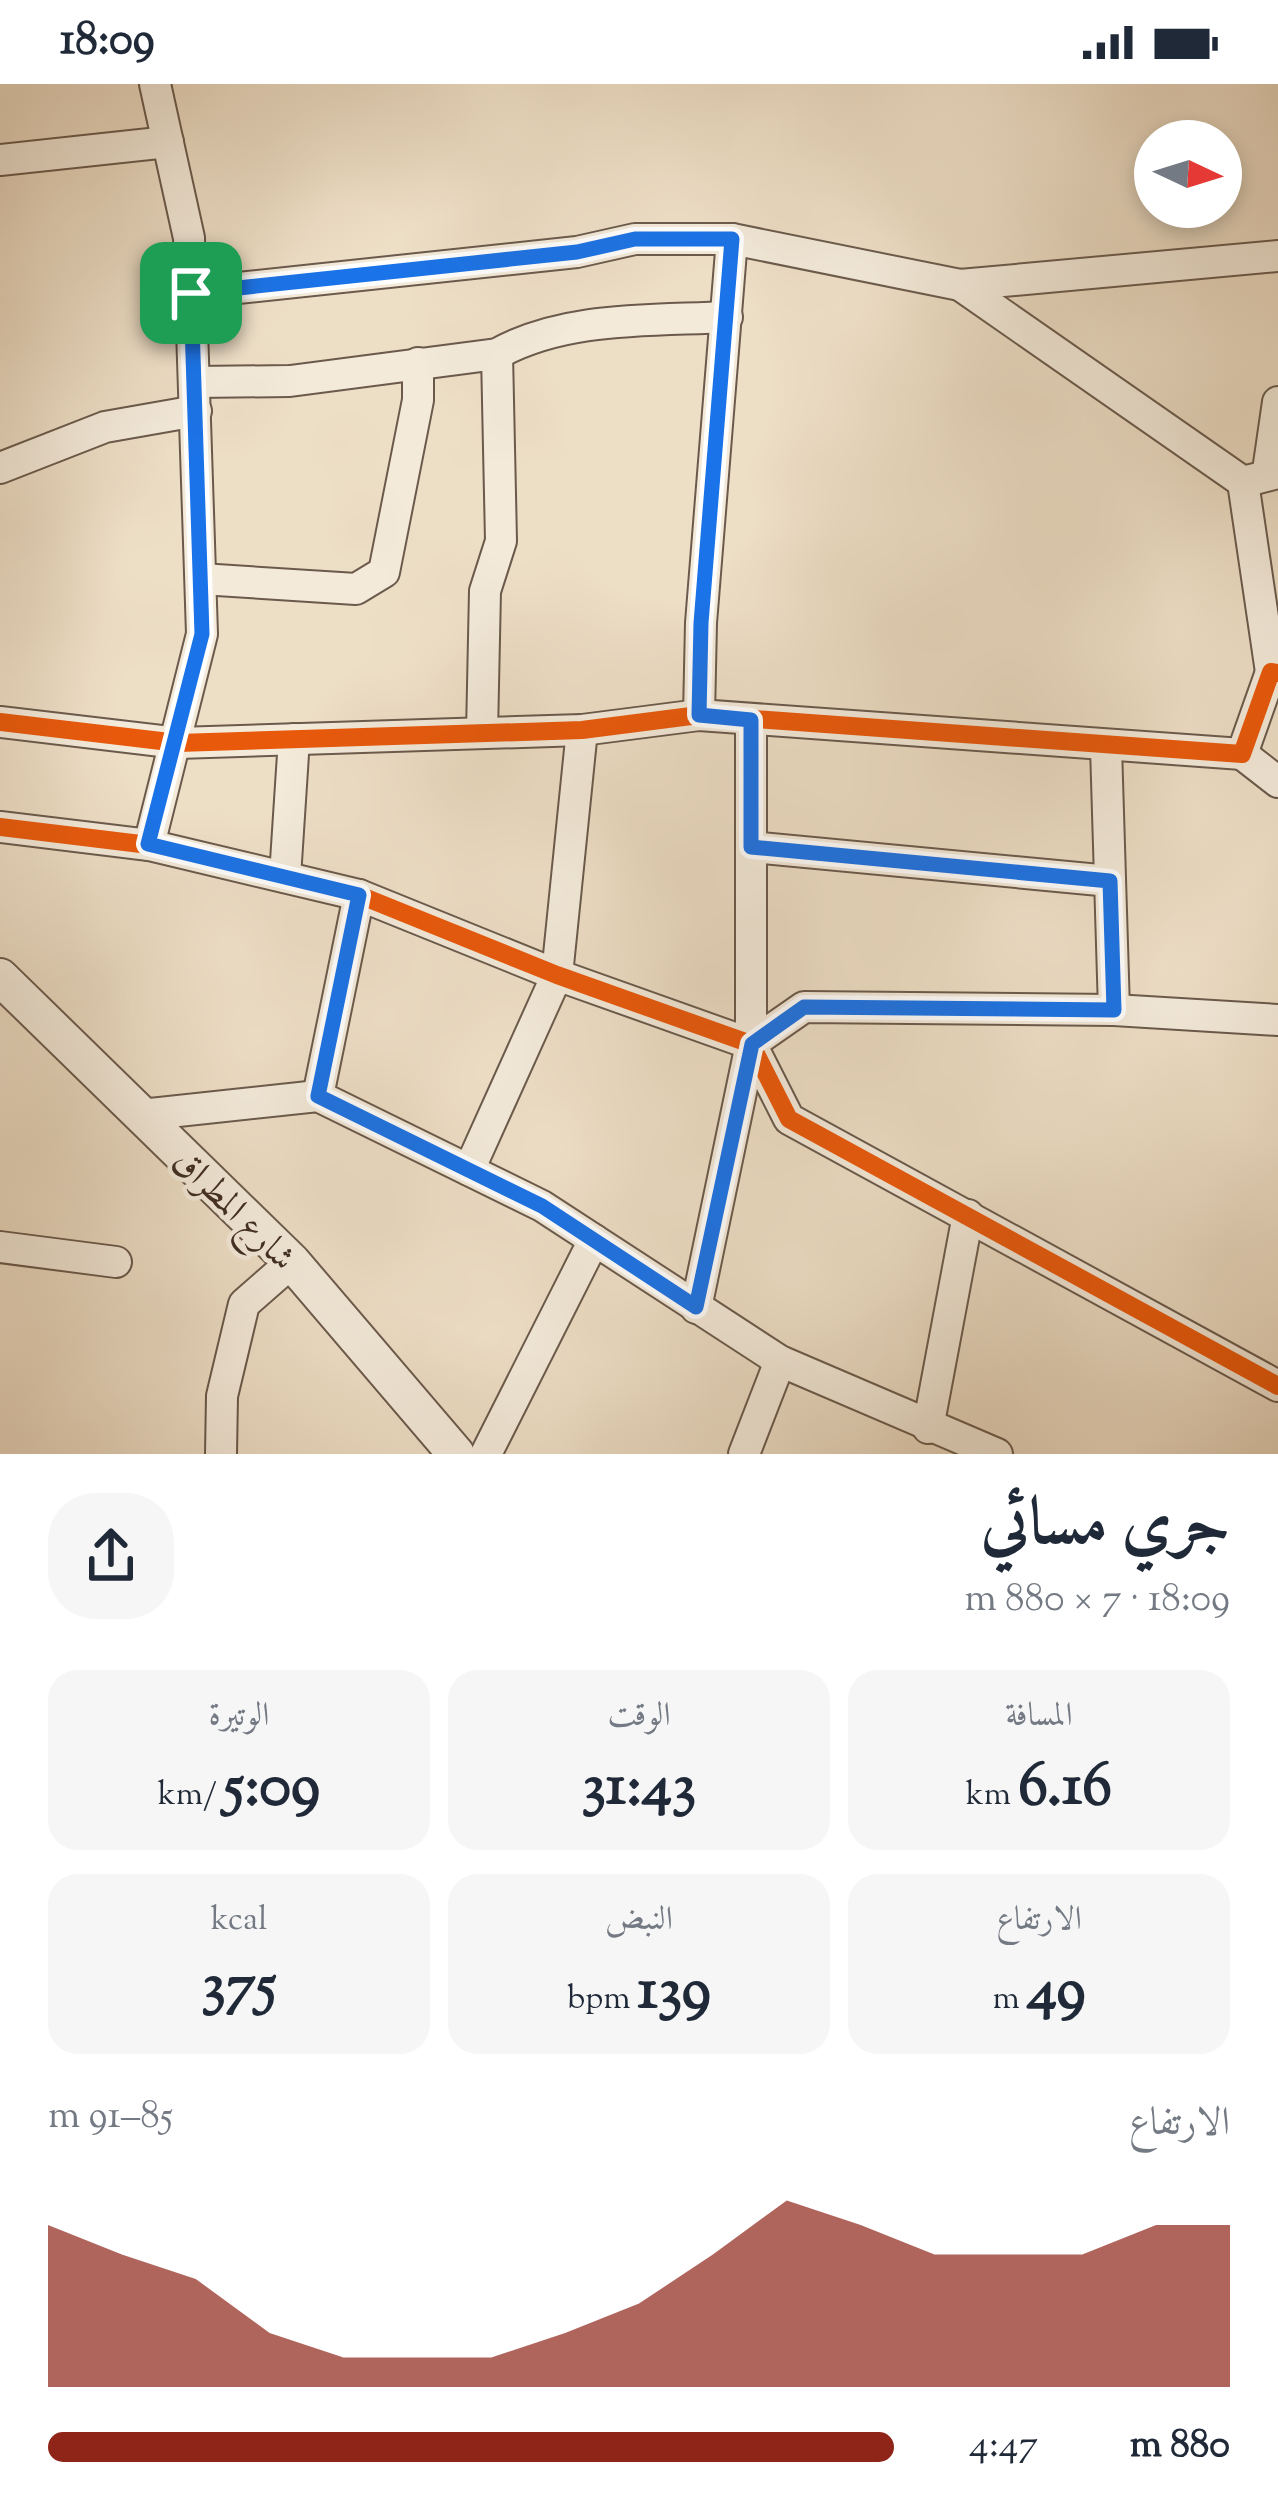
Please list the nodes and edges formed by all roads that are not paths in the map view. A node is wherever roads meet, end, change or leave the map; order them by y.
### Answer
1 (154, 84) edge
2 (168, 142) junction
3 (0, 160) edge
4 (732, 239) junction
5 (1278, 256) edge
6 (960, 285) junction
7 (191, 293) junction
8 (727, 317) junction
9 (497, 354) junction
10 (418, 363) junction
11 (195, 397) junction
12 (1278, 402) edge
13 (0, 468) edge
14 (1263, 475) edge
15 (201, 579) junction
16 (1274, 673) edge
17 (699, 715) junction
18 (751, 720) junction
19 (0, 722) edge
20 (582, 730) junction
21 (482, 734) junction
22 (294, 740) junction
23 (178, 743) junction
24 (1106, 747) junction
25 (1242, 754) junction
26 (1278, 782) edge
27 (0, 827) edge
28 (148, 844) junction
29 (751, 847) junction
30 (285, 878) junction
31 (1110, 881) junction
32 (359, 895) junction
33 (557, 975) junction
34 (0, 977) edge
35 (1114, 1010) junction
36 (1278, 1020) edge
37 (752, 1044) junction
38 (318, 1096) junction
39 (142, 1115) junction
40 (469, 1170) junction
41 (968, 1215) junction
42 (594, 1240) junction
43 (0, 1247) edge
44 (116, 1262) dead end
45 (292, 1262) junction
46 (696, 1307) junction
47 (780, 1361) junction
48 (1278, 1386) edge
49 (928, 1428) junction
50 (993, 1453) edge
51 (221, 1454) edge
52 (456, 1454) edge
53 (486, 1454) edge
54 (743, 1454) edge

1 - 2 street
2 - 3 street
2 - 7 street
4 - 6 street
4 - 7 street
4 - 8 street
5 - 6 street
6 - 14 street
7 - 11 street
8 - 9 street
8 - 17 street
9 - 10 street
9 - 21 street
10 - 11 street
10 - 15 street
11 - 13 street
11 - 15 street
12 - 14 street
14 - 16 street
15 - 23 street
16 - 25 street
17 - 18 street
17 - 20 street
18 - 24 street
18 - 29 street
19 - 23 street
20 - 21 street
20 - 33 street
21 - 22 street
22 - 23 street
22 - 30 street
23 - 28 street
24 - 25 street
24 - 31 street
25 - 26 street
27 - 28 street
28 - 30 street
29 - 31 street
29 - 37 street
30 - 32 street
31 - 35 street
32 - 33 street
32 - 38 street
33 - 37 street
33 - 40 street
34 - 39 street, شارع المطراق
35 - 36 street
35 - 37 street
37 - 41 street
37 - 46 street
38 - 39 street
38 - 40 street
39 - 45 street, شارع المطراق
40 - 42 street
41 - 48 street
41 - 49 street
42 - 46 street
42 - 53 street
43 - 44 street
45 - 51 street
45 - 52 street, شارع المطراق
46 - 47 street
47 - 49 street
47 - 54 street
49 - 50 street

